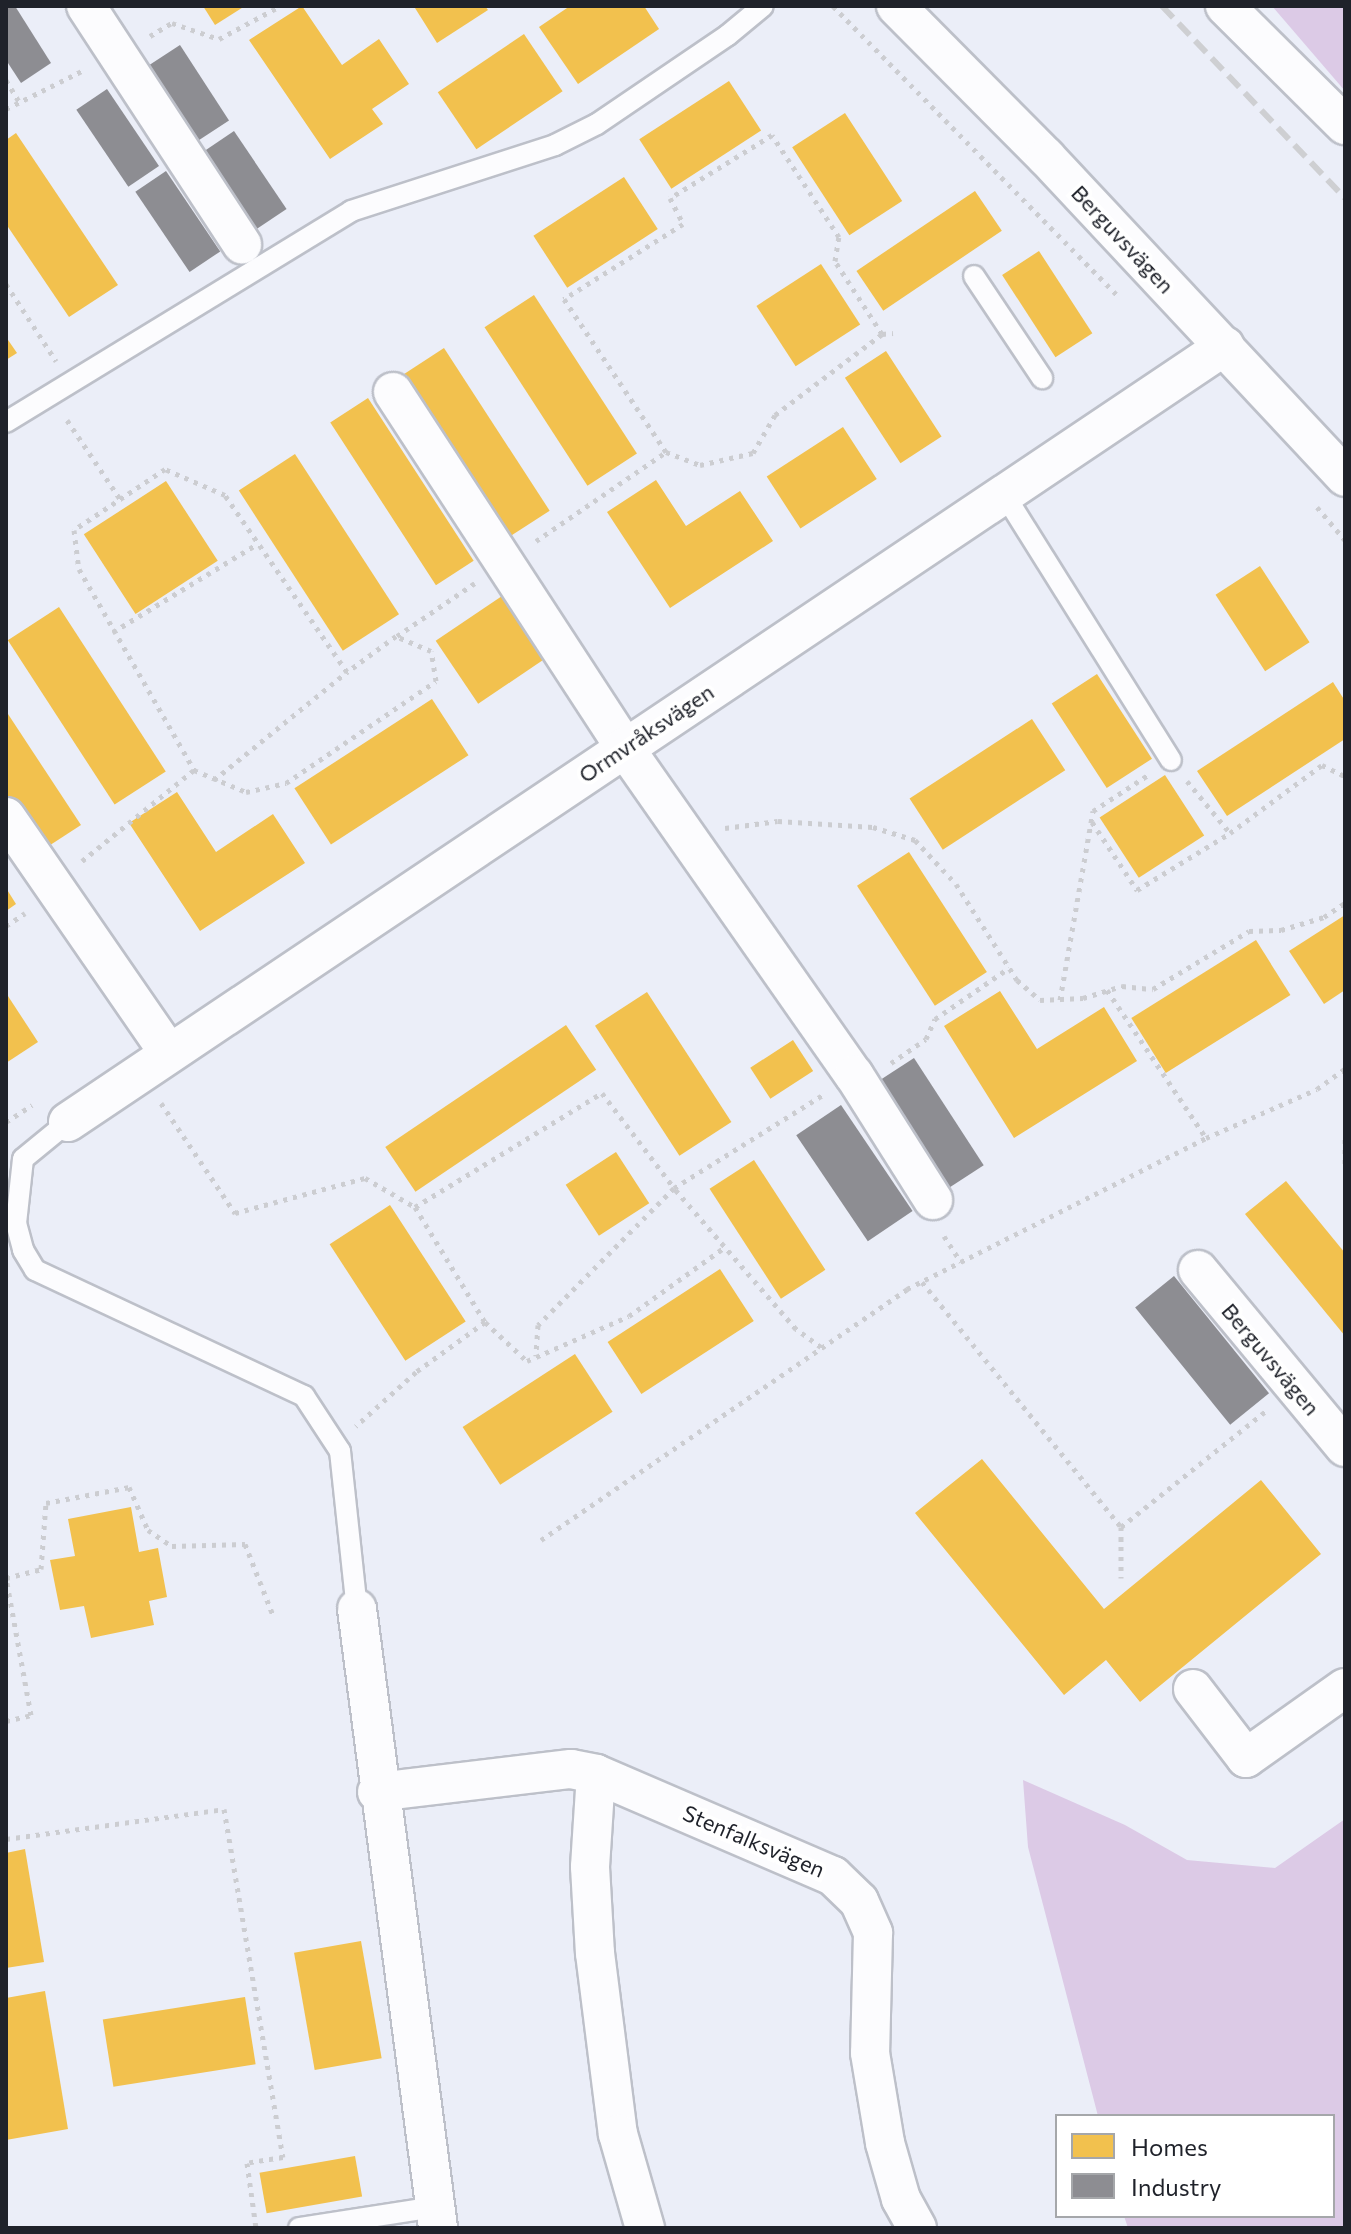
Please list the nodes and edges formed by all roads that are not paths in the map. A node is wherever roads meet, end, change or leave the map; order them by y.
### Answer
1 (86, 6) edge
2 (763, 6) edge
3 (896, 6) edge
4 (1225, 6) edge
5 (1345, 125) edge
6 (242, 244) dead end
7 (974, 276) dead end
8 (1225, 346) junction
9 (1042, 378) dead end
10 (393, 392) dead end
11 (6, 422) edge
12 (1345, 477) edge
13 (1004, 494) junction
14 (624, 747) junction
15 (1171, 760) road end
16 (6, 817) edge
17 (155, 1063) junction
18 (68, 1122) joint
19 (933, 1200) dead end
20 (1198, 1270) dead end
21 (1345, 1447) edge
22 (357, 1609) joint
23 (1345, 1688) edge
24 (1193, 1689) dead end
25 (596, 1774) junction
26 (377, 1792) junction
27 (436, 2218) edge
28 (299, 2228) edge
29 (645, 2228) edge
30 (917, 2228) edge

1 - 6 street
2 - 11 lane
3 - 8 street, Berguvsvägen
4 - 5 street
7 - 9 lane
8 - 12 street, Berguvsvägen
8 - 13 street, Ormvråksvägen
10 - 14 street
13 - 14 street, Ormvråksvägen
13 - 15 lane
14 - 17 street, Ormvråksvägen
14 - 19 street
16 - 17 street
17 - 18 street, Ormvråksvägen
18 - 22 lane
20 - 21 street, Berguvsvägen
22 - 26 street
23 - 24 street
25 - 26 street, Stenfalksvägen
25 - 29 street
25 - 30 street, Stenfalksvägen
26 - 27 street
27 - 28 lane

